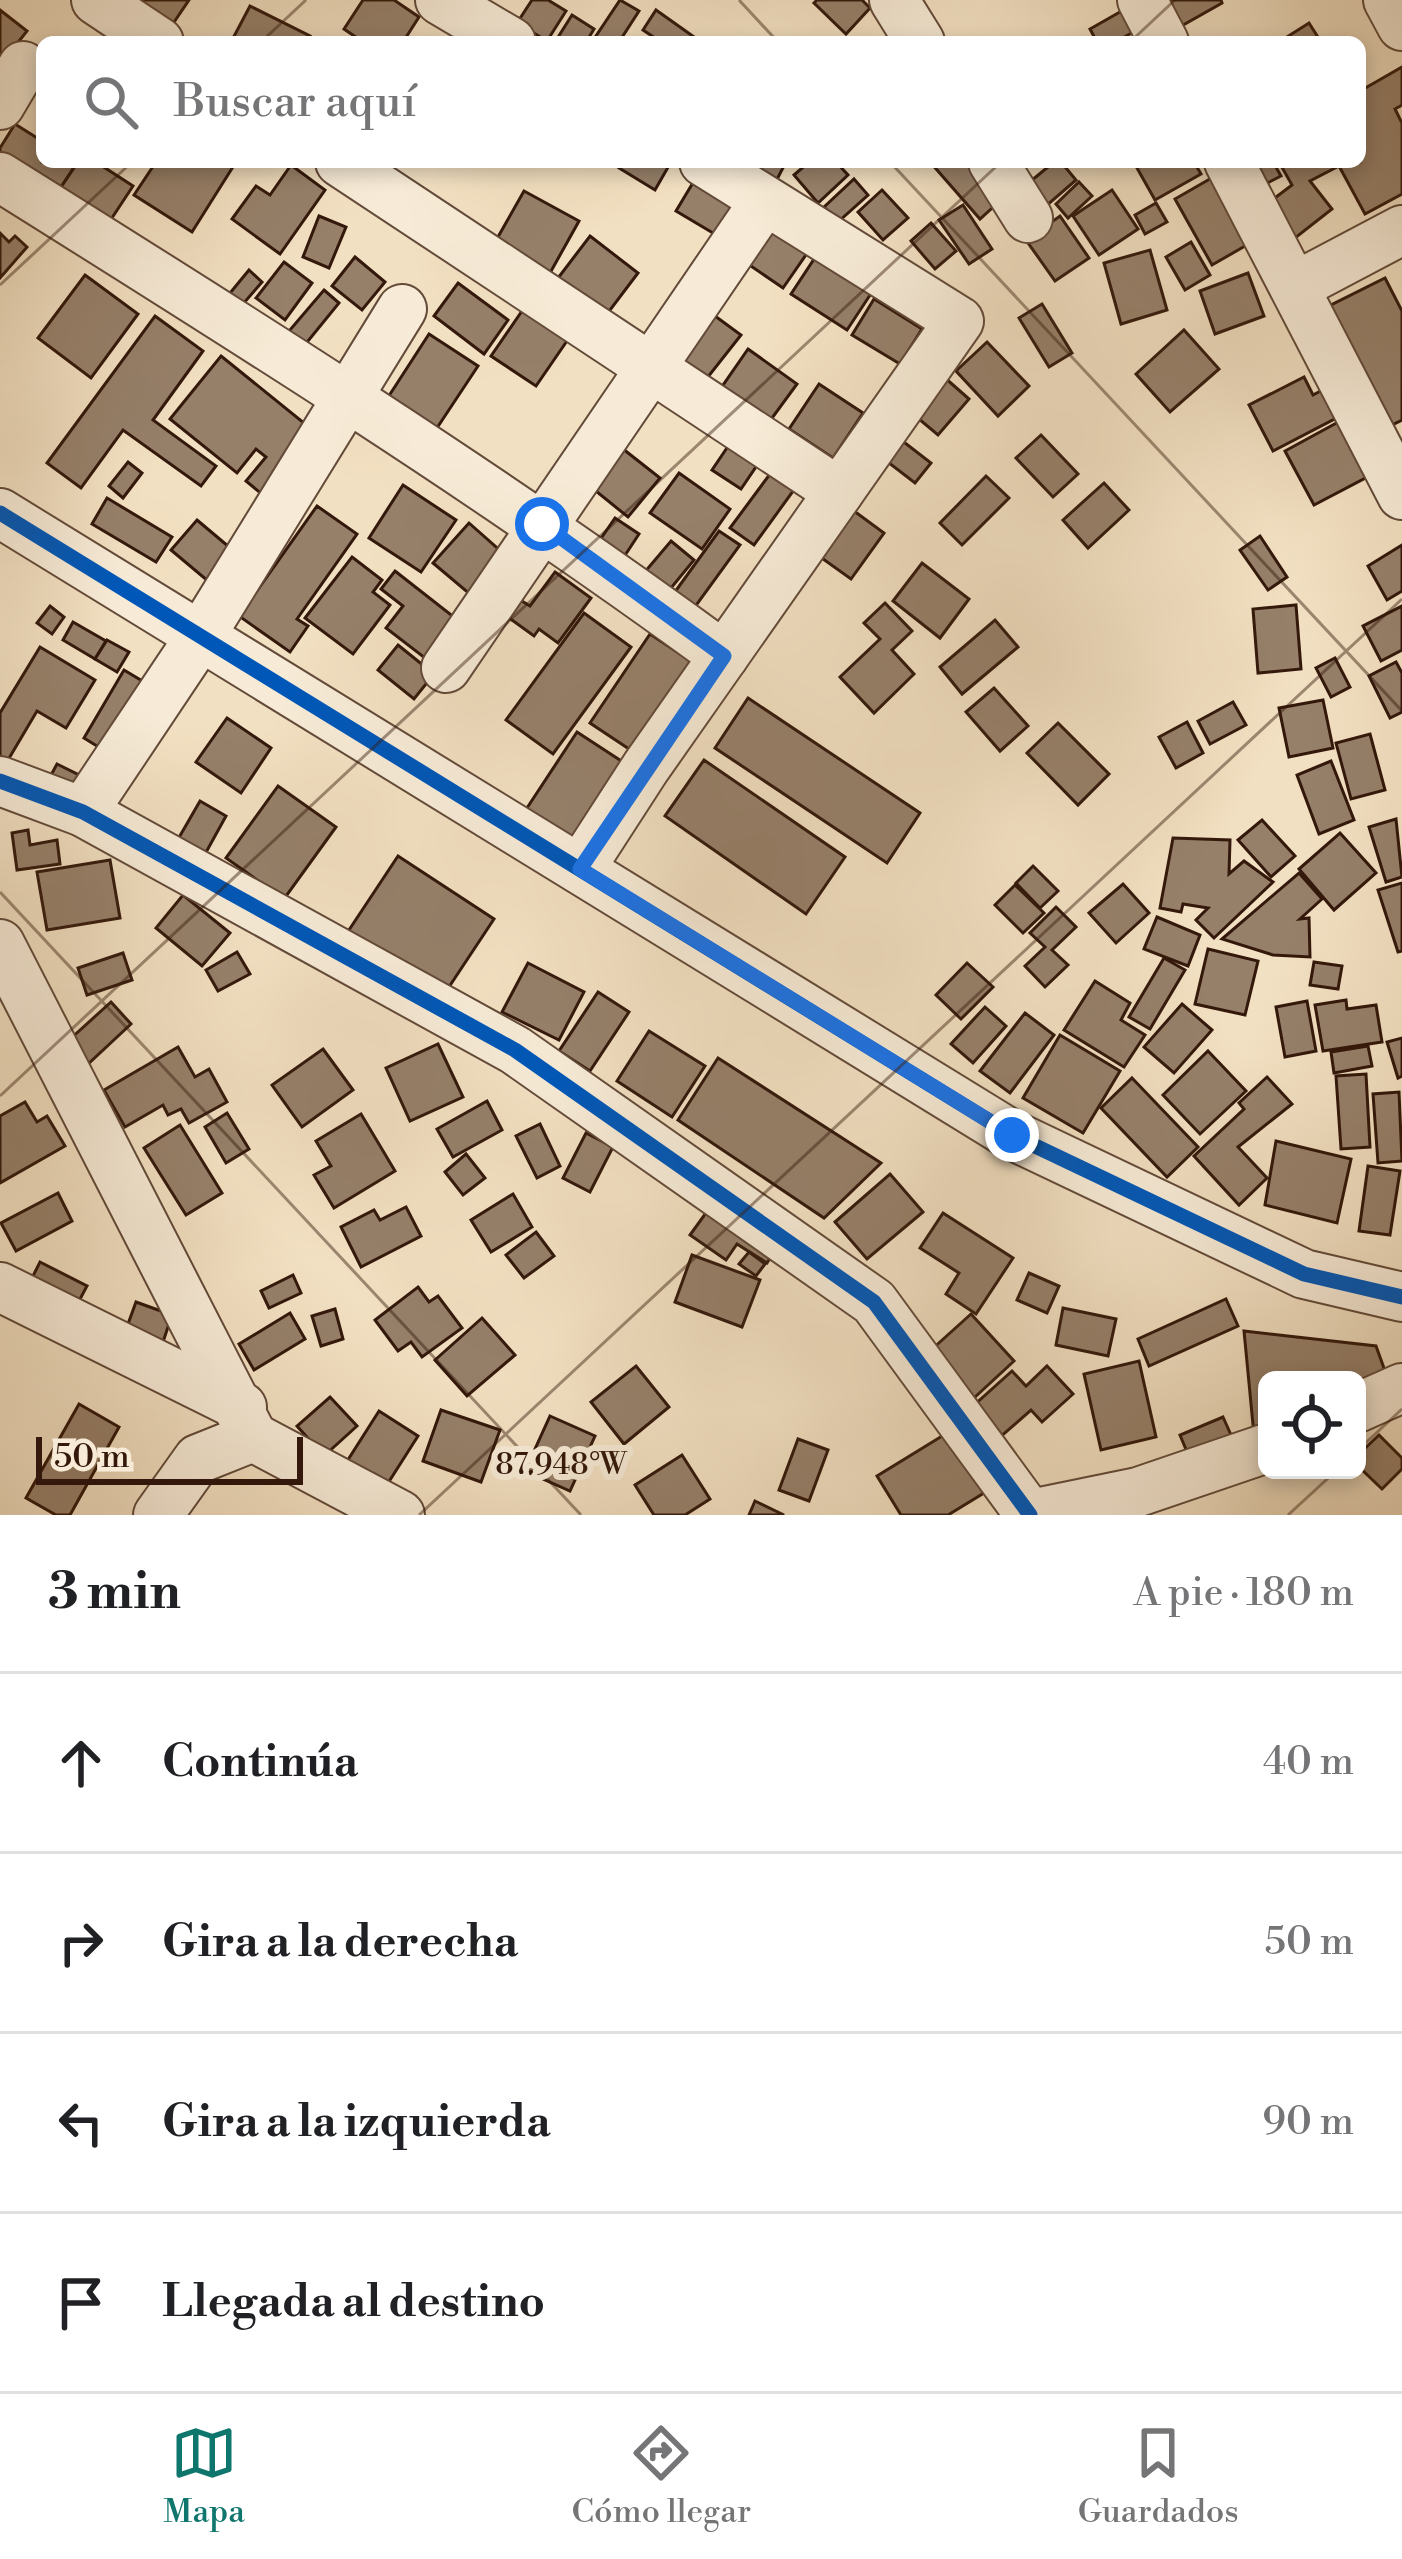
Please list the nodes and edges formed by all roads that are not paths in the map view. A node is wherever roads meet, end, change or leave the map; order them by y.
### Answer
1 (96, 0) edge
2 (440, 0) edge
3 (894, 0) edge
4 (1142, 0) edge
5 (1388, 0) edge
6 (1402, 26) edge
7 (150, 36) edge
8 (501, 36) edge
9 (916, 36) edge
10 (1161, 36) edge
11 (349, 168) edge
12 (713, 168) edge
13 (997, 168) edge
14 (1232, 168) edge
15 (0, 177) edge
16 (764, 202) junction
17 (1028, 218) dead end
18 (1402, 230) edge
19 (1296, 286) junction
20 (402, 308) dead end
21 (651, 367) junction
22 (351, 396) junction
23 (839, 492) junction
24 (1402, 495) edge
25 (0, 513) edge
26 (542, 524) junction
27 (199, 640) junction
28 (724, 656) junction
29 (446, 668) dead end
30 (0, 781) edge
31 (82, 812) junction
32 (580, 869) junction
33 (0, 944) edge
34 (0, 1287) edge
35 (1402, 1297) edge
36 (1402, 1388) edge
37 (1366, 1404) edge
38 (248, 1422) junction
39 (1258, 1451) edge
40 (158, 1515) edge
41 (400, 1515) edge
42 (1028, 1515) edge

1 - 7 street
2 - 8 street
3 - 9 street
4 - 10 street
5 - 6 street
11 - 21 street
12 - 16 street
13 - 17 street
14 - 19 street
15 - 22 street
16 - 21 street
16 - 23 street
18 - 19 street
19 - 24 street
20 - 22 street
21 - 23 street
21 - 26 street
22 - 26 street
22 - 27 street
23 - 28 street
25 - 27 street
26 - 28 street
26 - 29 street
27 - 31 street
27 - 32 street
28 - 32 street
30 - 31 street
31 - 42 street
32 - 35 street
33 - 38 street
34 - 38 street
36 - 37 street
38 - 40 street
38 - 41 street
39 - 42 street

